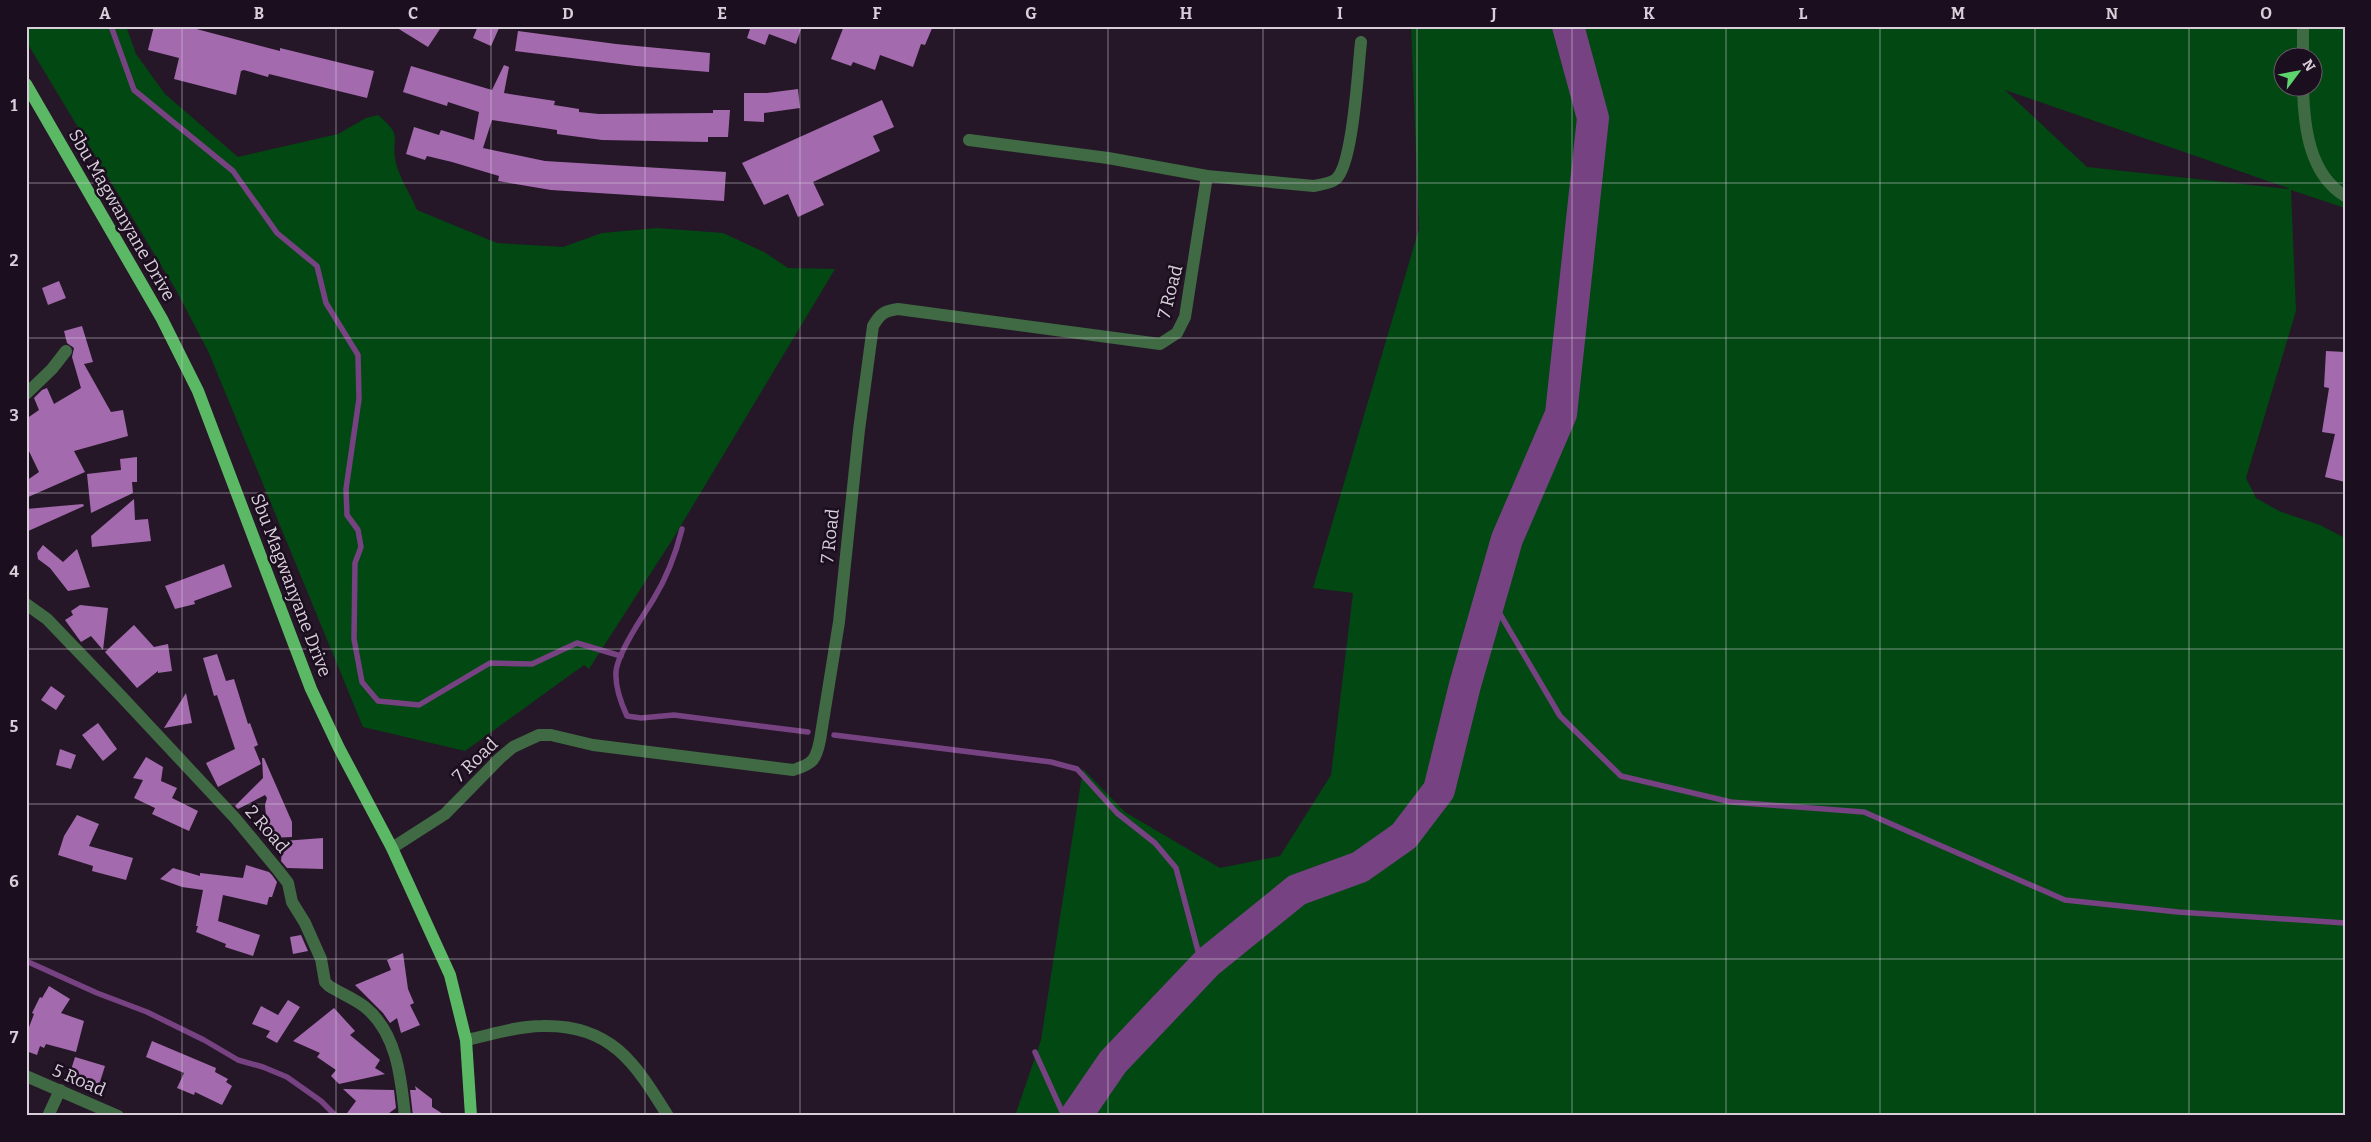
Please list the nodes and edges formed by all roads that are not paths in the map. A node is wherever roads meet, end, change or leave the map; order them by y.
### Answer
1 (2303, 26) edge
2 (1361, 42) dead end
3 (2303, 48) edge
4 (26, 84) edge
5 (2303, 98) edge
6 (969, 140) dead end
7 (1207, 176) junction
8 (2345, 196) edge
9 (66, 351) dead end
10 (26, 394) edge
11 (26, 604) edge
12 (392, 848) junction
13 (466, 1040) junction
14 (26, 1076) edge
15 (60, 1090) junction
16 (48, 1116) edge
17 (118, 1116) edge
18 (405, 1116) edge
19 (471, 1116) edge
20 (668, 1116) edge

1 - 3 street
2 - 7 street
4 - 12 main road, Sbu Magwanyane Drive
5 - 8 street
6 - 7 street
7 - 12 street, 7 Road
9 - 10 street
11 - 18 street, 2 Road
12 - 13 main road, Sbu Magwanyane Drive
13 - 19 main road, Sbu Magwanyane Drive
13 - 20 street
14 - 15 street, 5 Road
15 - 16 street
15 - 17 street, 5 Road

